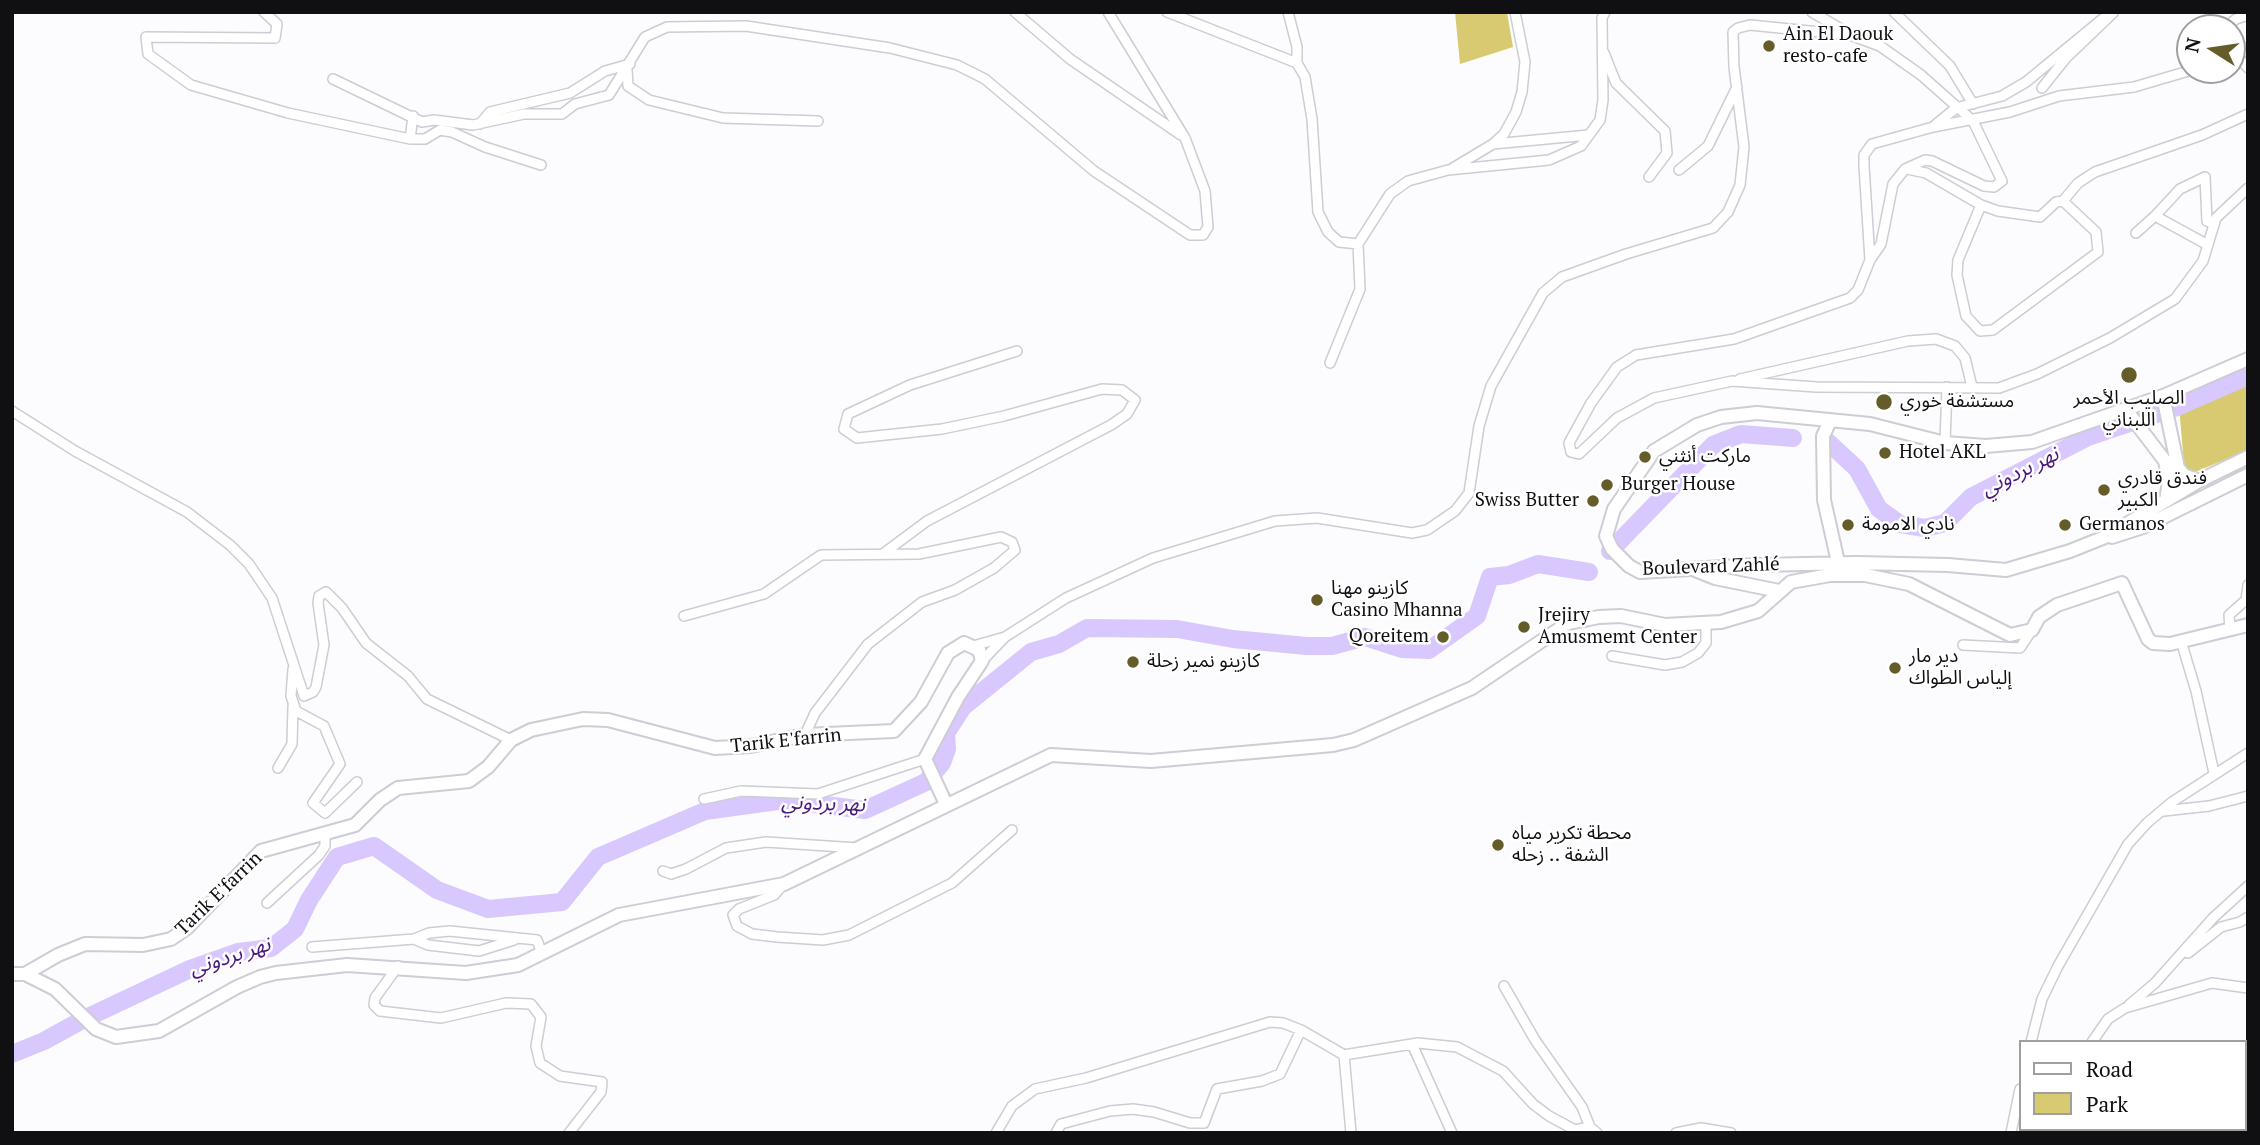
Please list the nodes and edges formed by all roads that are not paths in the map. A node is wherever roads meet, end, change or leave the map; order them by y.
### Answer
1 (264, 12) edge
2 (1015, 12) edge
3 (1108, 12) edge
4 (1167, 12) edge
5 (1288, 12) edge
6 (1515, 12) edge
7 (1605, 12) edge
8 (1812, 12) edge
9 (1894, 12) edge
10 (2108, 14) edge
11 (1850, 34) junction
12 (1602, 48) junction
13 (1297, 63) junction
14 (629, 66) junction
15 (2176, 75) edge
16 (333, 79) dead end
17 (2029, 80) junction
18 (1738, 86) junction
19 (2042, 88) junction
20 (2002, 96) junction
21 (2044, 100) junction
22 (1973, 104) junction
23 (1956, 108) junction
24 (2010, 112) junction
25 (2248, 114) edge
26 (413, 116) junction
27 (818, 121) dead end
28 (1973, 121) junction
29 (480, 124) junction
30 (1933, 127) junction
31 (1589, 135) junction
32 (1185, 138) junction
33 (410, 139) junction
34 (1493, 144) junction
35 (541, 165) dead end
36 (1905, 169) junction
37 (1448, 170) junction
38 (1679, 170) dead end
39 (1649, 177) dead end
40 (2248, 188) edge
41 (2063, 201) junction
42 (1981, 205) junction
43 (2155, 216) junction
44 (2214, 224) junction
45 (2136, 233) dead end
46 (1358, 244) junction
47 (2208, 245) junction
48 (1870, 260) junction
49 (1017, 351) dead end
50 (2248, 359) edge
51 (1330, 363) dead end
52 (1732, 381) junction
53 (1947, 387) junction
54 (1972, 387) junction
55 (2164, 400) junction
56 (12, 411) edge
57 (2129, 414) junction
58 (1830, 421) junction
59 (2168, 430) junction
60 (2149, 441) junction
61 (1945, 443) junction
62 (2248, 457) edge
63 (2248, 475) edge
64 (2199, 481) junction
65 (2166, 501) junction
66 (2105, 537) junction
67 (884, 553) junction
68 (1688, 568) junction
69 (1840, 569) junction
70 (2248, 585) edge
71 (1779, 592) junction
72 (684, 616) dead end
73 (1706, 623) junction
74 (2248, 625) edge
75 (2230, 629) junction
76 (2032, 630) junction
77 (1005, 637) junction
78 (2180, 641) junction
79 (1962, 645) dead end
80 (973, 646) junction
81 (1612, 656) dead end
82 (294, 661) junction
83 (982, 661) junction
84 (293, 704) junction
85 (805, 735) junction
86 (512, 740) junction
87 (2248, 753) edge
88 (927, 765) junction
89 (278, 768) dead end
90 (2214, 773) junction
91 (357, 782) dead end
92 (2248, 796) edge
93 (704, 799) dead end
94 (946, 804) junction
95 (2162, 811) junction
96 (1012, 830) dead end
97 (325, 832) junction
98 (860, 848) junction
99 (663, 871) dead end
100 (784, 884) junction
101 (2248, 886) edge
102 (267, 903) dead end
103 (2248, 917) edge
104 (414, 939) junction
105 (516, 939) junction
106 (312, 947) dead end
107 (541, 951) junction
108 (2178, 960) junction
109 (398, 966) junction
110 (19, 974) edge
111 (1504, 986) dead end
112 (2248, 988) edge
113 (2125, 1008) junction
114 (1301, 1030) junction
115 (2032, 1040) edge
116 (2093, 1040) edge
117 (1412, 1044) junction
118 (1344, 1055) junction
119 (2018, 1099) edge
120 (1593, 1130) edge
121 (1575, 1131) edge
122 (569, 1133) edge
123 (996, 1133) edge
124 (1056, 1133) edge
125 (1351, 1133) edge
126 (1452, 1133) edge
127 (1676, 1133) edge
128 (1731, 1133) edge
129 (2011, 1133) edge

1 - 33 street
2 - 32 street
3 - 32 street
4 - 13 street
5 - 13 street
6 - 34 street
7 - 12 street
8 - 11 street
9 - 22 street
10 - 17 street
10 - 19 street
11 - 18 street
11 - 23 street
12 - 31 street
12 - 39 street
13 - 46 street
14 - 27 street
14 - 29 street
14 - 29 street
14 - 32 street
15 - 21 street
16 - 26 street
17 - 19 street
17 - 20 street
18 - 38 street
18 - 77 street
19 - 21 street
20 - 22 street
20 - 24 street
21 - 24 street
22 - 23 street
23 - 28 street
23 - 30 street
24 - 28 street
25 - 41 street
26 - 29 street
26 - 33 street
28 - 30 street
28 - 36 street
30 - 48 street
31 - 34 street
31 - 37 street
33 - 35 street
34 - 37 street
36 - 42 street
36 - 48 street
37 - 46 street
40 - 44 street
41 - 42 street
41 - 42 street
43 - 44 street
43 - 45 street
43 - 47 street
44 - 47 street
46 - 51 street
47 - 54 street
48 - 52 street
49 - 67 street
50 - 55 street, Boulevard Zahlé
52 - 53 street
52 - 54 street
53 - 54 street
53 - 61 street
55 - 57 street, Boulevard Zahlé
55 - 59 street
56 - 82 street
57 - 60 street
57 - 61 street, Boulevard Zahlé
58 - 61 street, Boulevard Zahlé
58 - 68 street, Boulevard Zahlé
58 - 69 street
59 - 60 street
59 - 64 street
60 - 65 street
62 - 64 street
63 - 66 street
64 - 65 street
65 - 66 street
66 - 69 street
67 - 72 street
67 - 85 street
68 - 69 street, Boulevard Zahlé
68 - 71 street
69 - 71 street
69 - 76 street
70 - 75 street
71 - 73 street
73 - 81 street
73 - 94 street
74 - 75 street
75 - 78 street
76 - 78 street
76 - 79 street
77 - 80 street
77 - 83 street
78 - 90 street
80 - 83 street
80 - 85 street, Tarik E'farrin
82 - 84 street
82 - 86 street
83 - 88 street
84 - 89 street
84 - 91 street
85 - 86 street, Tarik E'farrin
86 - 97 street, Tarik E'farrin
87 - 90 street
88 - 93 street
88 - 94 street
90 - 95 street
92 - 95 street
94 - 98 street
95 - 115 street
96 - 100 street
97 - 102 street
97 - 110 street, Tarik E'farrin
98 - 99 street
98 - 100 street
100 - 107 street
101 - 108 street
103 - 108 street
104 - 105 street
104 - 105 street
104 - 106 street
105 - 107 street
107 - 109 street
108 - 113 street
109 - 110 street
109 - 122 street
111 - 120 street
112 - 113 street
113 - 116 street
114 - 118 street
114 - 123 street
114 - 124 street
117 - 118 street
117 - 121 street
117 - 126 street
118 - 125 street
119 - 129 street
120 - 121 street
127 - 128 street

